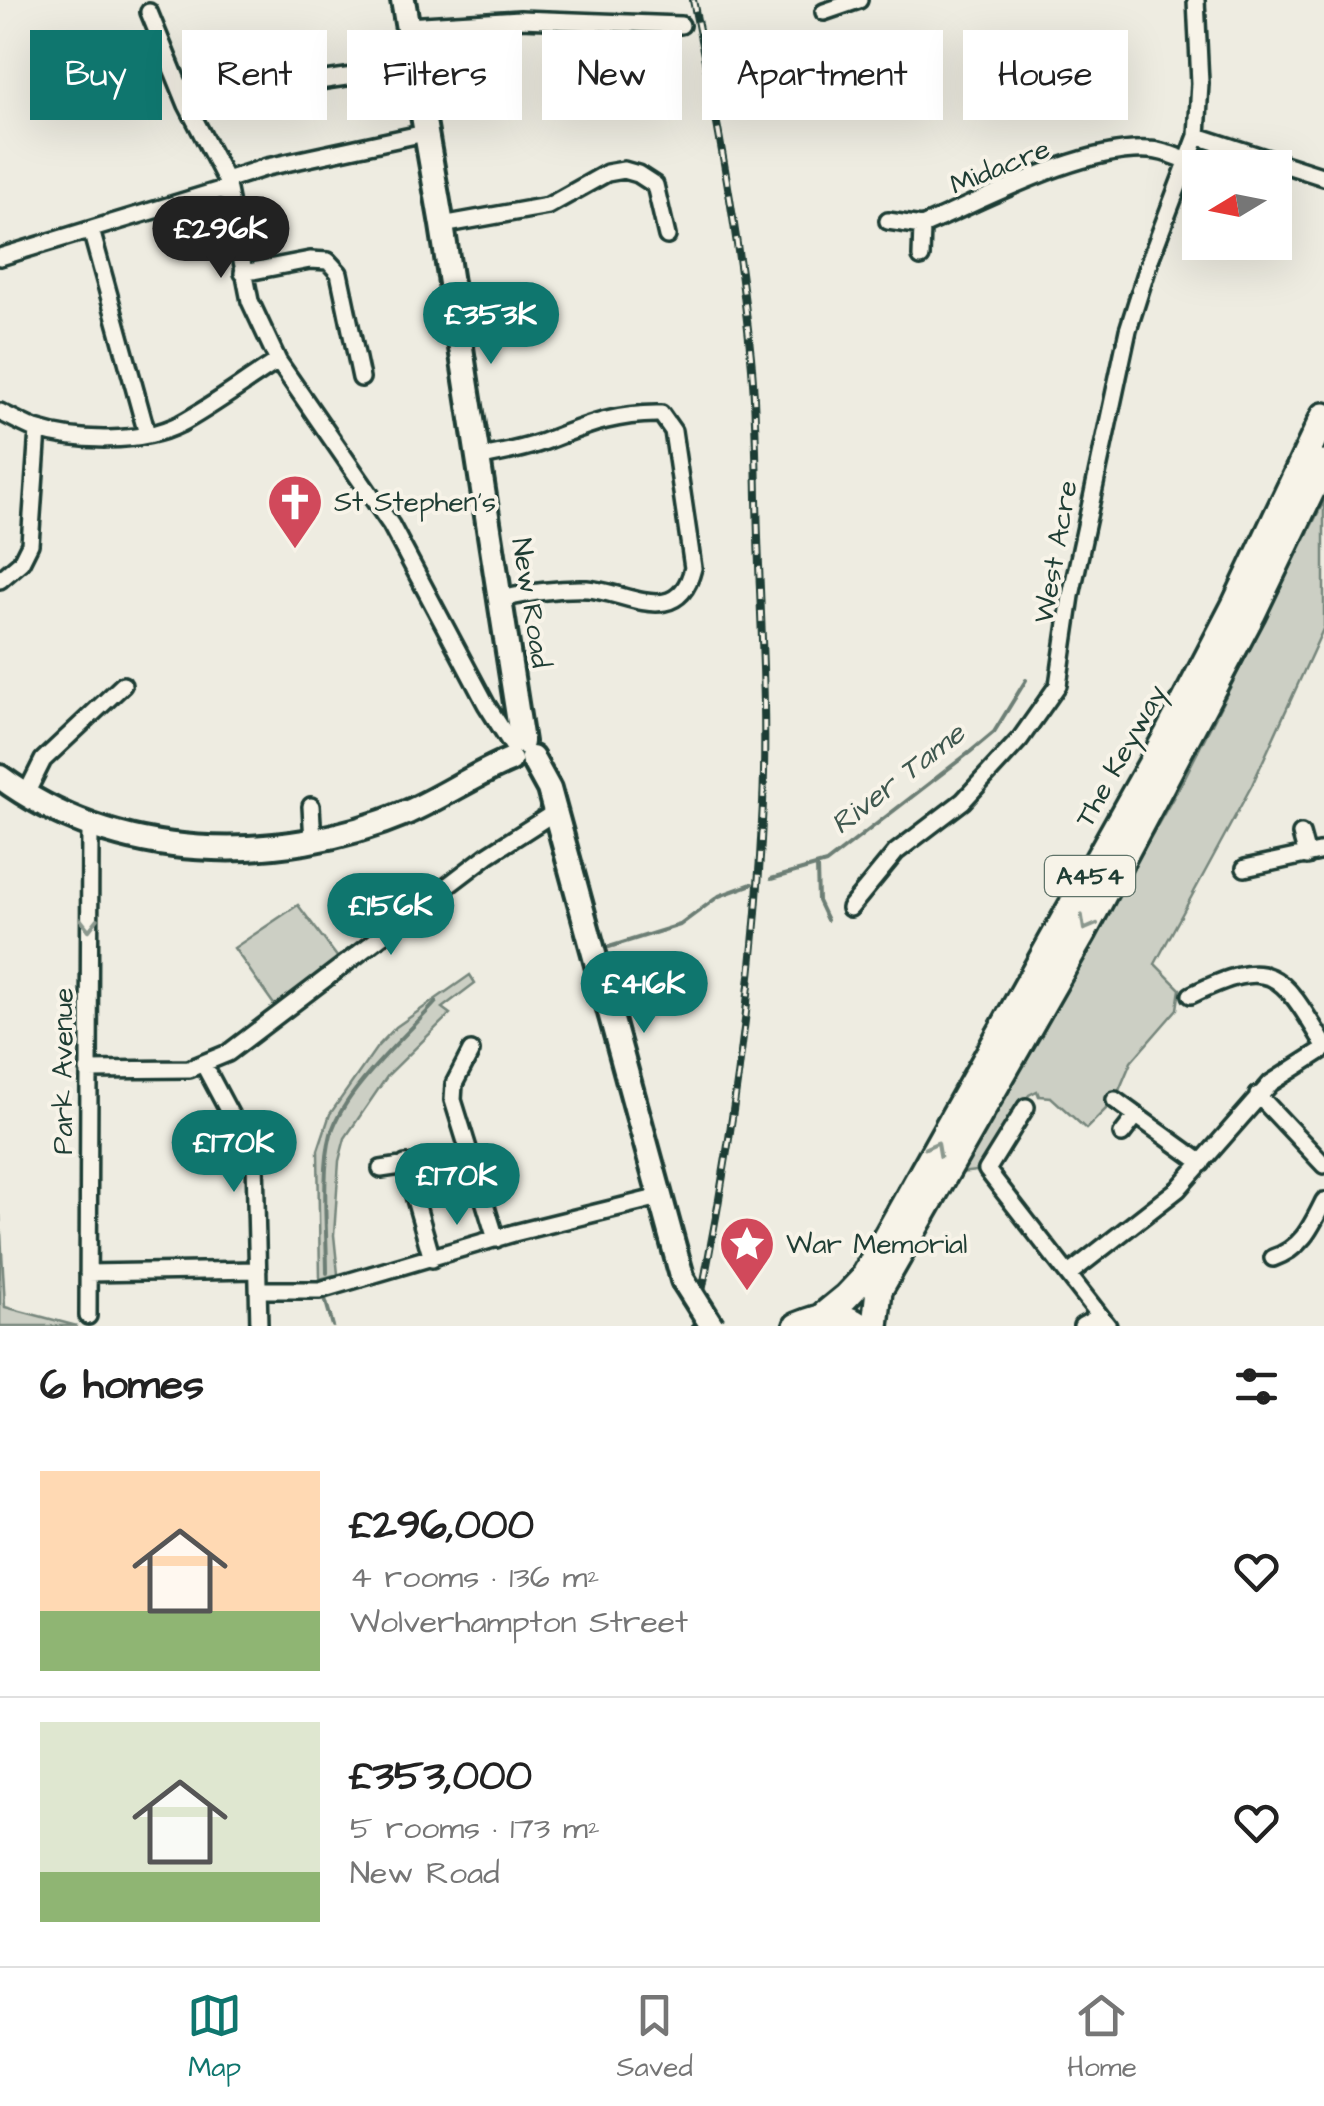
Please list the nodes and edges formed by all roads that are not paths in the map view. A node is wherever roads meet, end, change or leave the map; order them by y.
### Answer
1 (403, 0) edge
2 (519, 0) edge
3 (859, 0) edge
4 (1196, 0) edge
5 (148, 12) dead end
6 (824, 12) dead end
7 (520, 19) junction
8 (408, 26) junction
9 (682, 26) dead end
10 (409, 30) edge
11 (423, 120) edge
12 (425, 132) junction
13 (1197, 136) junction
14 (1191, 150) edge
15 (1182, 159) edge
16 (1182, 172) edge
17 (1324, 177) edge
18 (226, 184) junction
19 (888, 221) dead end
20 (442, 225) junction
21 (922, 226) junction
22 (91, 230) junction
23 (667, 236) dead end
24 (0, 256) edge
25 (921, 257) dead end
26 (243, 273) junction
27 (278, 361) junction
28 (361, 378) dead end
29 (0, 412) edge
30 (1324, 416) edge
31 (38, 430) junction
32 (147, 434) junction
33 (478, 458) junction
34 (1324, 464) edge
35 (0, 580) edge
36 (500, 599) junction
37 (123, 685) dead end
38 (520, 754) junction
39 (0, 777) edge
40 (25, 796) junction
41 (552, 803) junction
42 (311, 806) dead end
43 (90, 827) junction
44 (1302, 834) dead end
45 (312, 840) junction
46 (1324, 851) edge
47 (1307, 856) junction
48 (1244, 868) dead end
49 (850, 908) dead end
50 (1191, 995) dead end
51 (1324, 1046) edge
52 (471, 1051) dead end
53 (204, 1065) junction
54 (88, 1070) junction
55 (1258, 1095) junction
56 (1115, 1100) dead end
57 (1026, 1107) dead end
58 (1136, 1116) junction
59 (1122, 1134) dead end
60 (428, 1162) dead end
61 (1202, 1163) junction
62 (405, 1164) junction
63 (1324, 1165) edge
64 (381, 1169) dead end
65 (926, 1186) junction
66 (660, 1197) junction
67 (1324, 1201) edge
68 (496, 1239) junction
69 (1272, 1258) dead end
70 (432, 1259) junction
71 (258, 1270) junction
72 (88, 1272) junction
73 (1070, 1274) junction
74 (258, 1290) junction
75 (824, 1314) junction
76 (88, 1316) dead end
77 (1104, 1321) edge
78 (260, 1326) edge
79 (712, 1326) edge
80 (797, 1326) edge
81 (860, 1326) edge
82 (875, 1326) edge
83 (1082, 1326) edge

1 - 8 main road, New Road
2 - 7 street
3 - 6 street
4 - 13 street
5 - 18 street
7 - 8 street
7 - 9 street
8 - 10 main road, New Road
11 - 12 main road, New Road
12 - 18 street
12 - 20 main road, New Road
13 - 14 street, West Acre
13 - 17 street
15 - 21 street, Midacre
16 - 49 street, West Acre
18 - 22 street
18 - 26 street
19 - 21 street
20 - 23 street
20 - 33 main road, New Road
21 - 25 street
22 - 24 street
22 - 32 street
26 - 27 street
26 - 28 street
27 - 32 street
27 - 38 street
29 - 31 street
65 -> 30 highway, The Keyway / A454
31 - 32 street
31 - 35 street
33 - 36 main road, New Road
33 - 36 street
34 -> 65 highway, The Keyway / A454
36 - 38 main road, New Road
37 - 40 street
38 - 41 main road
38 - 45 main road
39 - 40 main road
40 - 43 main road
41 - 53 street
41 - 66 main road
42 - 45 street
43 - 45 main road
43 -> 54 street, Park Avenue
44 - 47 street
46 - 47 street
47 - 48 street
50 - 51 street
51 - 55 street
52 - 68 street
53 - 54 street
53 - 71 street
54 - 72 street, Park Avenue
55 - 61 street
55 - 63 street
56 - 58 street
57 - 73 street
58 - 59 street
58 - 61 street
60 - 62 street
61 - 73 street
62 - 64 street
62 - 70 street
65 - 75 highway, The Keyway / A454
65 - 82 highway, The Keyway / A454
66 - 68 street
66 - 79 main road, bridge
67 - 69 street
68 - 70 street
70 - 74 street
71 - 72 street
71 - 74 street
72 - 76 street, Park Avenue
73 - 77 street
74 - 78 street
75 - 80 highway, A454
75 - 81 highway
77 - 83 street

